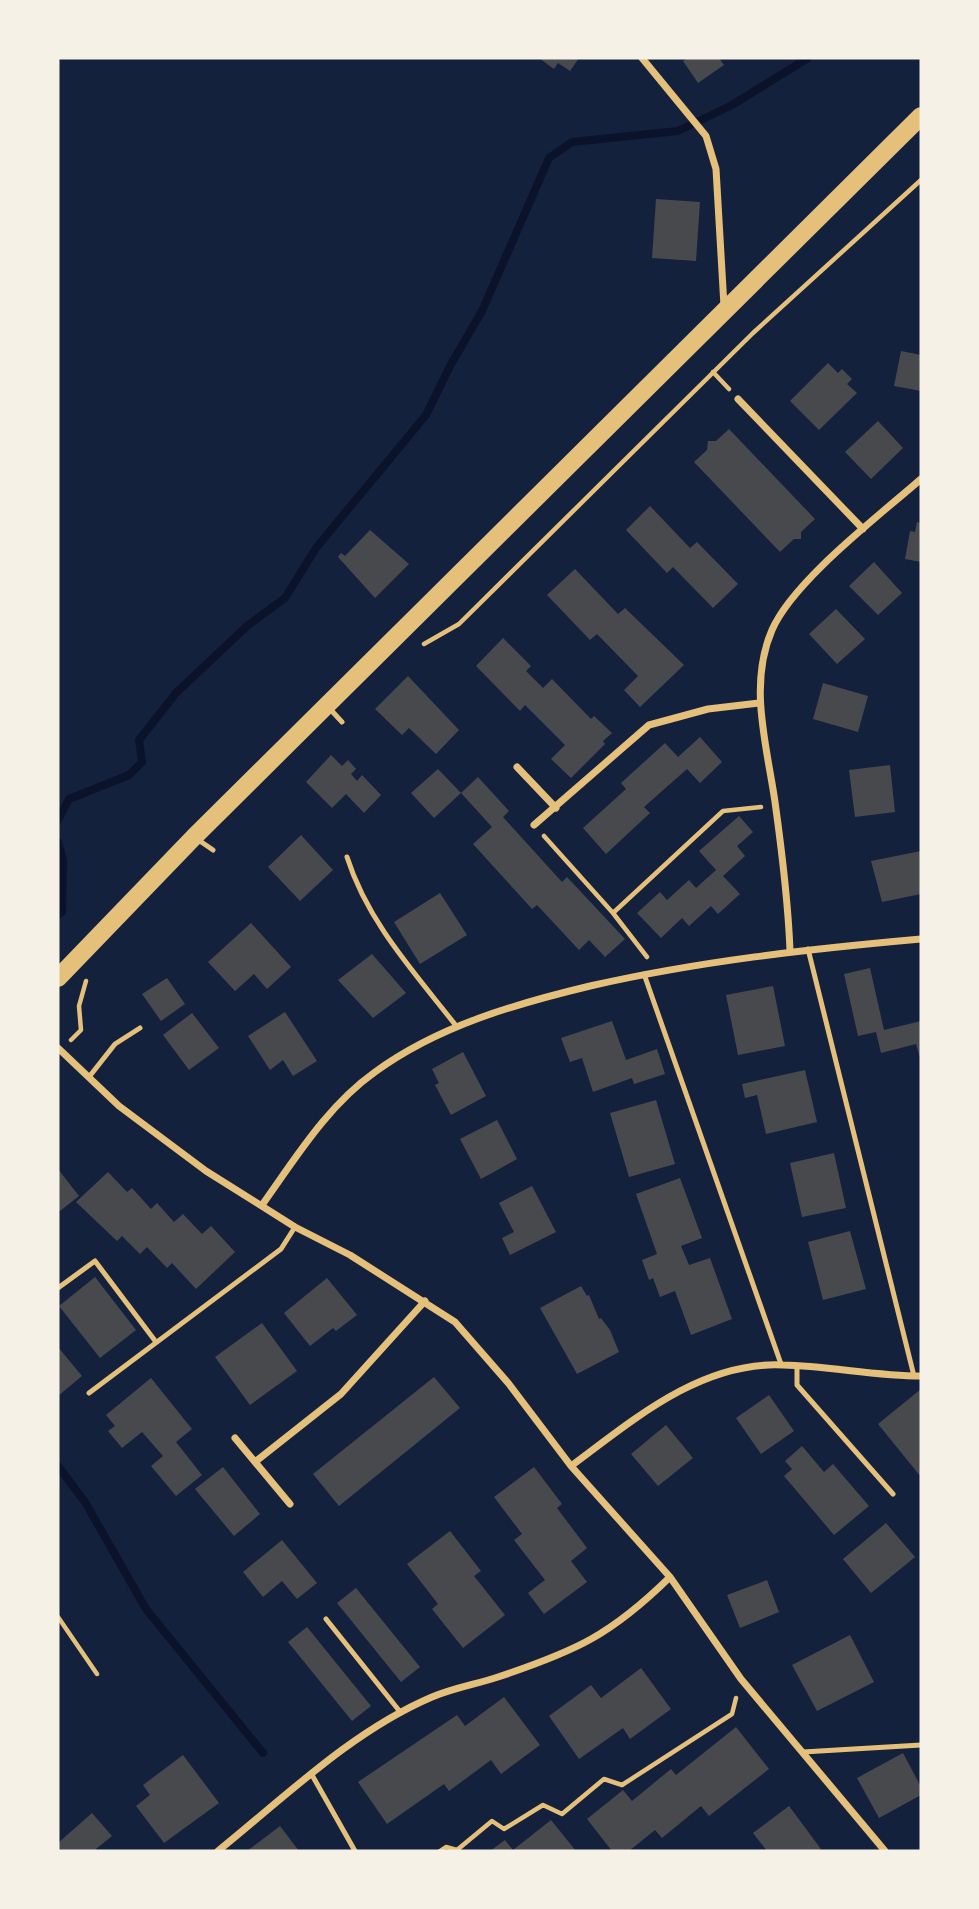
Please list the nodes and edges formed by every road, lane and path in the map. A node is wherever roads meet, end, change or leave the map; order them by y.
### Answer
1 (642, 58) edge
2 (921, 116) edge
3 (921, 180) edge
4 (724, 310) junction
5 (738, 399) dead end
6 (921, 479) edge
7 (863, 529) junction
8 (414, 652) dead end
9 (759, 703) junction
10 (326, 705) junction
11 (342, 722) dead end
12 (517, 767) dead end
13 (775, 805) junction
14 (556, 808) junction
15 (534, 825) joint
16 (194, 837) junction
17 (213, 850) dead end
18 (347, 857) dead end
19 (613, 913) junction
20 (921, 939) edge
21 (808, 949) junction
22 (790, 950) junction
23 (658, 971) junction
24 (94, 972) dead end
25 (644, 974) junction
26 (58, 978) edge
27 (457, 1027) junction
28 (141, 1028) dead end
29 (59, 1049) edge
30 (89, 1077) junction
31 (262, 1205) junction
32 (295, 1227) junction
33 (58, 1289) edge
34 (425, 1301) junction
35 (156, 1342) junction
36 (781, 1364) junction
37 (797, 1366) junction
38 (917, 1376) edge
39 (89, 1393) dead end
40 (235, 1438) dead end
41 (255, 1462) junction
42 (571, 1466) junction
43 (893, 1494) dead end
44 (290, 1504) dead end
45 (670, 1577) junction
46 (58, 1617) edge
47 (326, 1619) dead end
48 (97, 1674) dead end
49 (741, 1679) junction
50 (401, 1713) junction
51 (921, 1745) edge
52 (803, 1752) junction
53 (312, 1775) junction
54 (218, 1851) edge
55 (355, 1851) edge
56 (440, 1851) edge
57 (885, 1851) edge

1 - 4 street
2 - 4 main road
3 - 8 path
4 - 10 main road
5 - 7 street
6 - 7 street
7 - 9 street
9 - 13 street
9 - 14 street
10 - 11 lane
10 - 16 main road
12 - 14 street
13 - 19 path
13 - 22 street
14 - 15 street
15 - 19 path
16 - 17 lane
16 - 26 main road
18 - 27 lane
19 - 23 path
20 - 21 street
21 - 22 street
21 - 38 lane
22 - 23 street
23 - 25 street
24 - 29 path
25 - 27 street
25 - 36 lane
27 - 31 street
28 - 30 lane
29 - 30 street
30 - 31 street
31 - 32 street
32 - 34 street
32 - 35 lane
33 - 35 lane
34 - 41 street
34 - 42 street
35 - 39 lane
36 - 37 street
36 - 42 street
37 - 38 street
37 - 43 lane
40 - 41 street
41 - 44 street
42 - 45 street
45 - 49 street
45 - 50 street
46 - 48 path
47 - 50 lane
49 - 52 street
49 - 56 path
50 - 53 street
51 - 52 lane
52 - 57 street
53 - 54 street
53 - 55 lane

